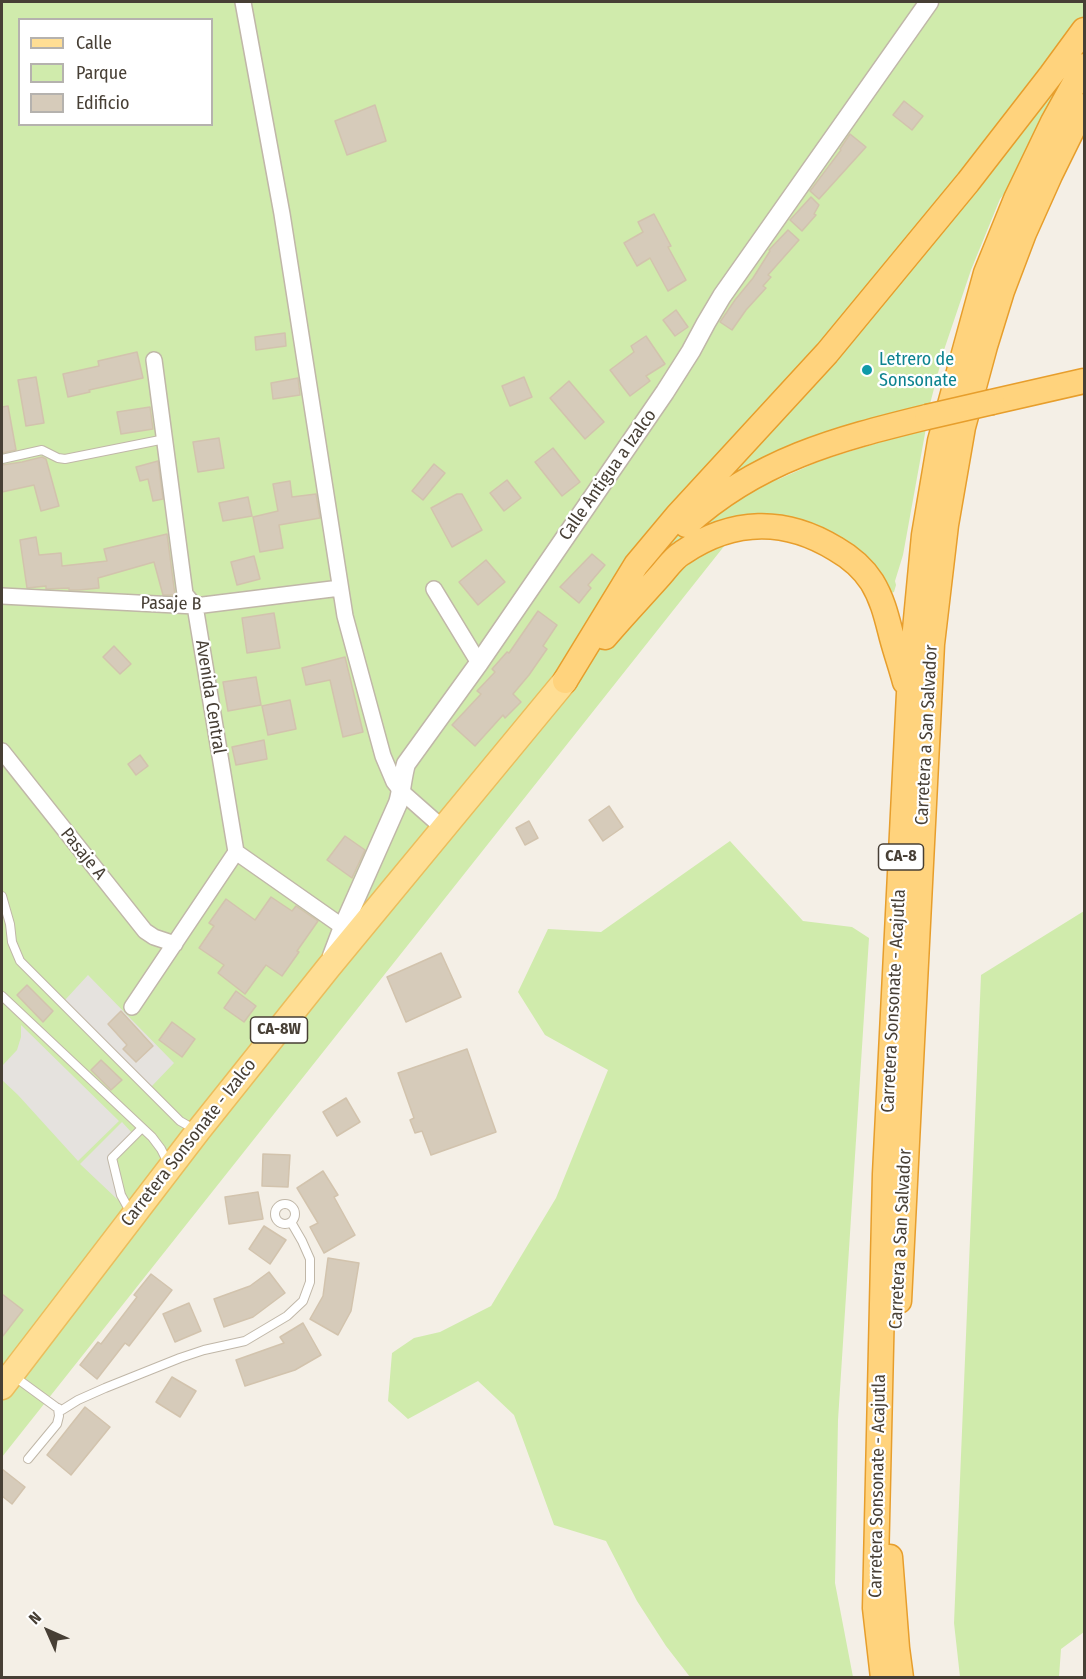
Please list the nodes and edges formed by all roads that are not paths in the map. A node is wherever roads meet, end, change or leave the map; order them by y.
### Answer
1 (243, 2) edge
2 (929, 2) edge
3 (1084, 30) edge
4 (1084, 66) edge
5 (1084, 106) edge
6 (154, 360) dead end
7 (1084, 381) edge
8 (165, 439) junction
9 (2, 459) edge
10 (340, 588) junction
11 (434, 589) dead end
12 (2, 596) edge
13 (195, 606) junction
14 (479, 663) junction
15 (565, 681) junction
16 (909, 693) junction
17 (2, 751) edge
18 (401, 791) junction
19 (444, 829) junction
20 (236, 852) junction
21 (2, 896) edge
22 (343, 927) junction
23 (175, 944) junction
24 (328, 968) junction
25 (2, 996) edge
26 (132, 1007) dead end
27 (142, 1128) junction
28 (198, 1131) junction
29 (170, 1168) junction
30 (133, 1215) junction
31 (291, 1222) dead end
32 (6, 1381) edge
33 (58, 1408) junction
34 (28, 1459) dead end
35 (883, 1677) edge
36 (901, 1677) edge

1 - 10 street
2 - 14 street, Calle Antigua a Izalco
3 - 15 highway
4 - 16 highway, Carretera Sonsonate - Acajutla / CA-8
5 - 36 highway, Carretera a San Salvador / CA-8
6 - 8 street, Avenida Central
7 - 15 highway, bridge
8 - 9 lane
8 - 13 street, Avenida Central
10 - 13 street, Pasaje B
10 - 18 street
11 - 14 street
12 - 13 street, Pasaje B
13 - 20 street, Avenida Central
14 - 18 street, Calle Antigua a Izalco
15 - 16 highway
15 - 19 main road, Carretera Sonsonate - Izalco / CA-8W
16 - 35 highway, Carretera Sonsonate - Acajutla / CA-8
17 - 23 street, Pasaje A
18 - 19 street
18 - 22 street, Calle Antigua a Izalco
19 - 24 main road, Carretera Sonsonate - Izalco / CA-8W
20 - 22 street
20 - 23 street
21 - 28 lane
22 - 24 street, Calle Antigua a Izalco
23 - 26 street
24 - 28 main road, Carretera Sonsonate - Izalco / CA-8W
25 - 27 lane
27 - 29 lane
27 - 30 lane
28 - 29 main road, Carretera Sonsonate - Izalco / CA-8W
29 - 30 main road, Carretera Sonsonate - Izalco / CA-8W
30 - 32 main road, Carretera Sonsonate - Izalco / CA-8W
31 - 33 lane
32 - 33 lane
33 - 34 lane

